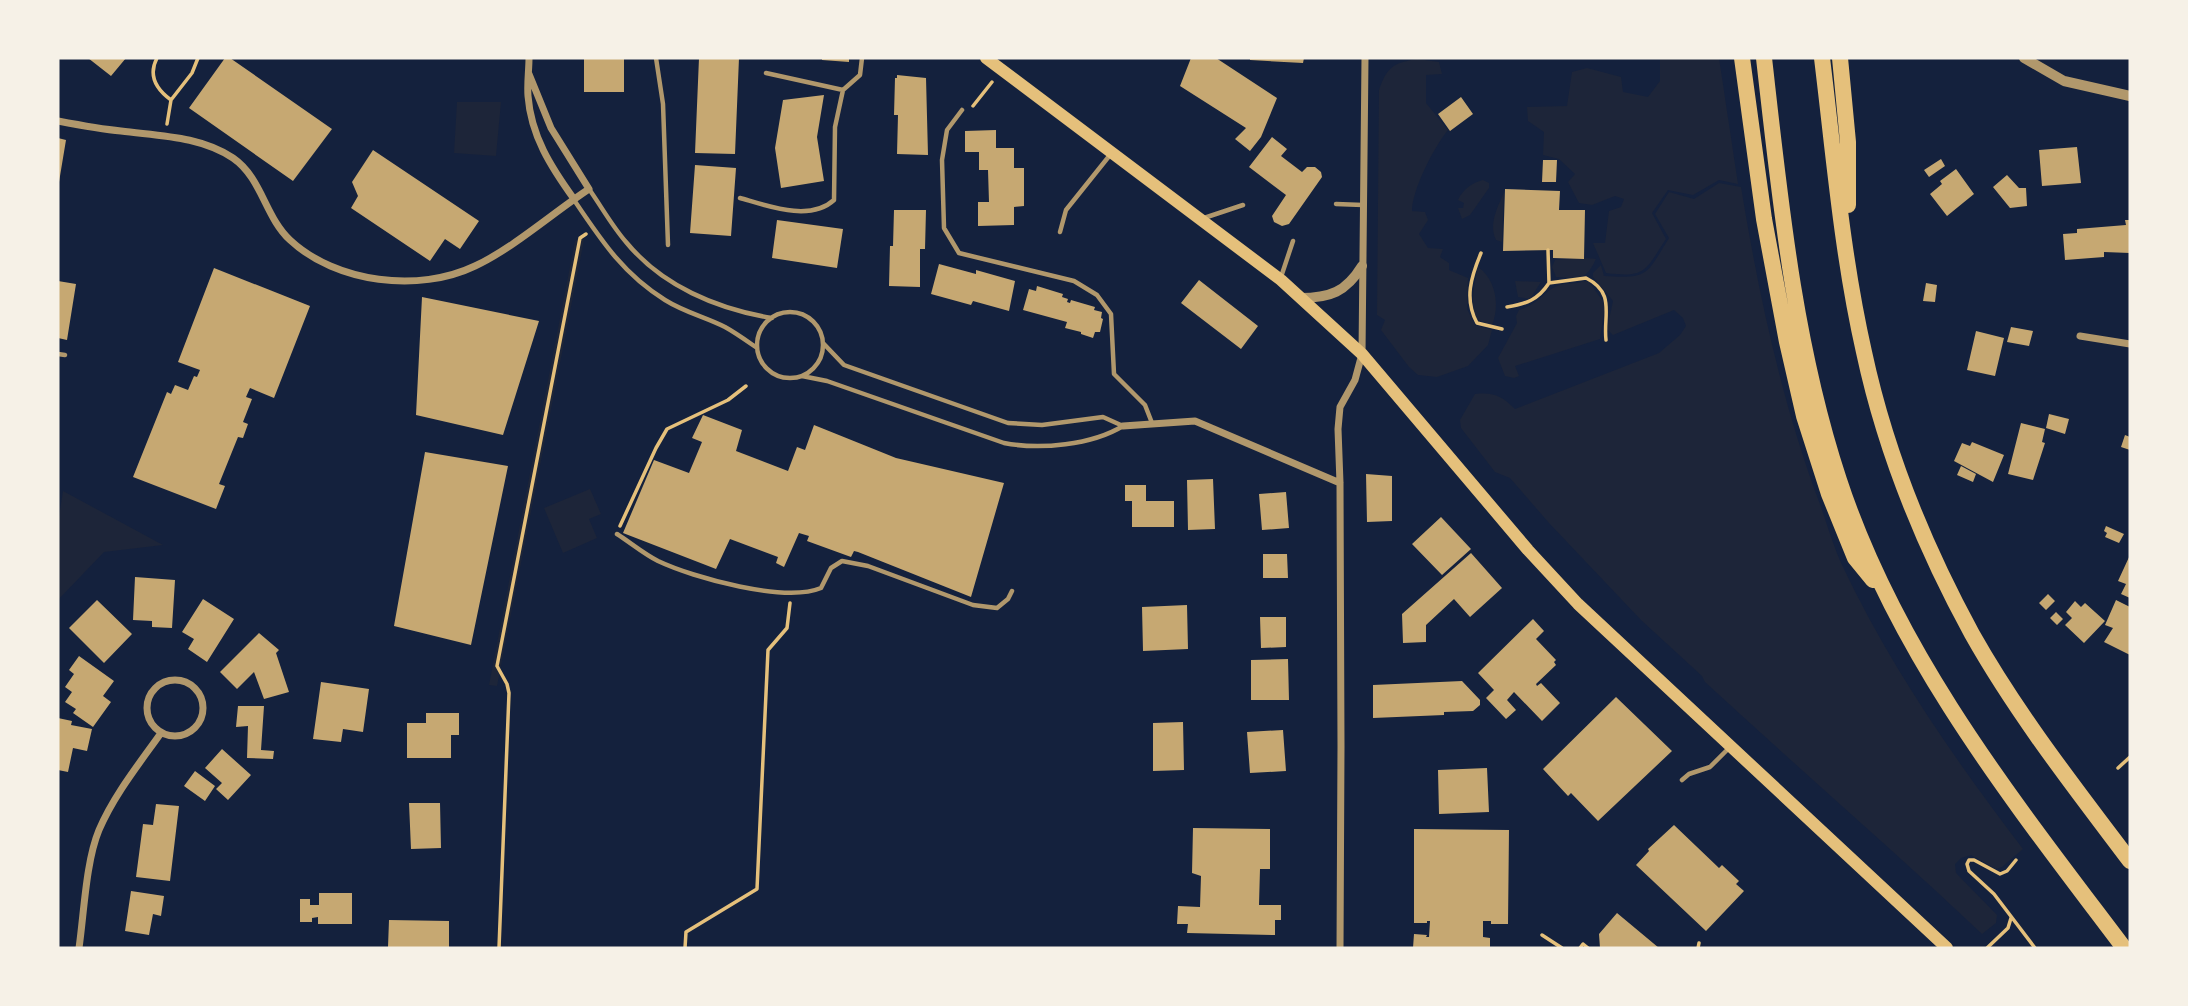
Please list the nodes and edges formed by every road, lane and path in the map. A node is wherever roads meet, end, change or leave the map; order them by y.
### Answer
1 (157, 58) edge
2 (198, 58) edge
3 (529, 58) edge
4 (656, 58) edge
5 (862, 58) edge
6 (986, 58) edge
7 (1365, 58) edge
8 (1742, 58) edge
9 (1764, 58) edge
10 (1822, 58) edge
11 (1840, 58) edge
12 (2024, 58) edge
13 (1002, 70) junction
14 (766, 72) dead end
15 (529, 74) junction
16 (843, 90) junction
17 (2130, 96) edge
18 (171, 100) junction
19 (976, 104) dead end
20 (962, 110) dead end
21 (58, 121) edge
22 (165, 136) junction
23 (1111, 153) junction
24 (589, 188) junction
25 (740, 198) dead end
26 (574, 199) junction
27 (1336, 204) dead end
28 (1243, 205) dead end
29 (1363, 205) junction
30 (1200, 220) junction
31 (593, 229) junction
32 (1060, 232) dead end
33 (1293, 241) dead end
34 (668, 245) dead end
35 (1548, 250) dead end
36 (1481, 253) dead end
37 (1362, 266) junction
38 (1849, 274) junction
39 (1281, 280) junction
40 (1549, 283) junction
41 (1300, 298) junction
42 (1507, 307) dead end
43 (772, 318) junction
44 (1502, 329) dead end
45 (2080, 336) dead end
46 (1606, 340) dead end
47 (823, 343) junction
48 (2130, 344) edge
49 (757, 348) junction
50 (58, 354) edge
51 (1362, 354) junction
52 (65, 355) dead end
53 (802, 376) junction
54 (746, 386) dead end
55 (1153, 423) junction
56 (1123, 426) junction
57 (1340, 483) junction
58 (617, 534) joint
59 (1012, 591) dead end
60 (791, 593) junction
61 (1887, 597) junction
62 (161, 733) junction
63 (1730, 747) junction
64 (2130, 757) edge
65 (2119, 768) dead end
66 (1682, 780) dead end
67 (2016, 860) dead end
68 (2130, 860) edge
69 (2011, 918) junction
70 (1542, 935) dead end
71 (79, 948) edge
72 (499, 948) edge
73 (685, 948) edge
74 (1340, 948) edge
75 (1562, 948) edge
76 (1580, 948) edge
77 (1588, 948) edge
78 (1947, 948) edge
79 (1987, 948) edge
80 (2035, 948) edge
81 (2124, 948) edge

1 - 18 path
2 - 18 path
3 - 15 street
4 - 34 lane
5 - 16 lane
6 - 13 main road
7 - 29 street
8 - 61 highway
9 - 61 highway
10 - 38 highway
11 - 38 highway
12 - 17 street
13 - 19 path
13 - 23 main road
14 - 16 lane
15 - 24 street
15 - 26 street
16 - 25 lane
18 - 22 path
20 - 55 lane
21 - 22 street
22 - 26 street
23 - 30 main road
23 - 32 lane
24 - 26 street
24 - 43 lane
26 - 31 lane
27 - 29 lane
28 - 30 lane
29 - 37 street
30 - 39 main road
31 - 49 lane
31 - 72 path
33 - 39 lane
35 - 40 path
36 - 44 path
37 - 41 street
37 - 51 street
38 - 68 highway
39 - 41 main road
40 - 42 path
40 - 46 path
41 - 51 main road
43 - 47 lane
43 - 49 lane
45 - 48 street
47 - 53 lane
47 - 56 lane
49 - 53 lane
50 - 52 lane
51 - 57 street
51 - 63 main road
53 - 56 lane
54 - 58 path
55 - 56 street
55 - 57 street
57 - 74 street
58 - 60 lane
59 - 60 lane
60 - 73 path
61 - 81 highway
62 - 62 street
62 - 71 street
63 - 66 lane
63 - 78 main road
64 - 65 path
67 - 69 path
69 - 79 path
69 - 80 path
70 - 75 path
76 - 77 path

